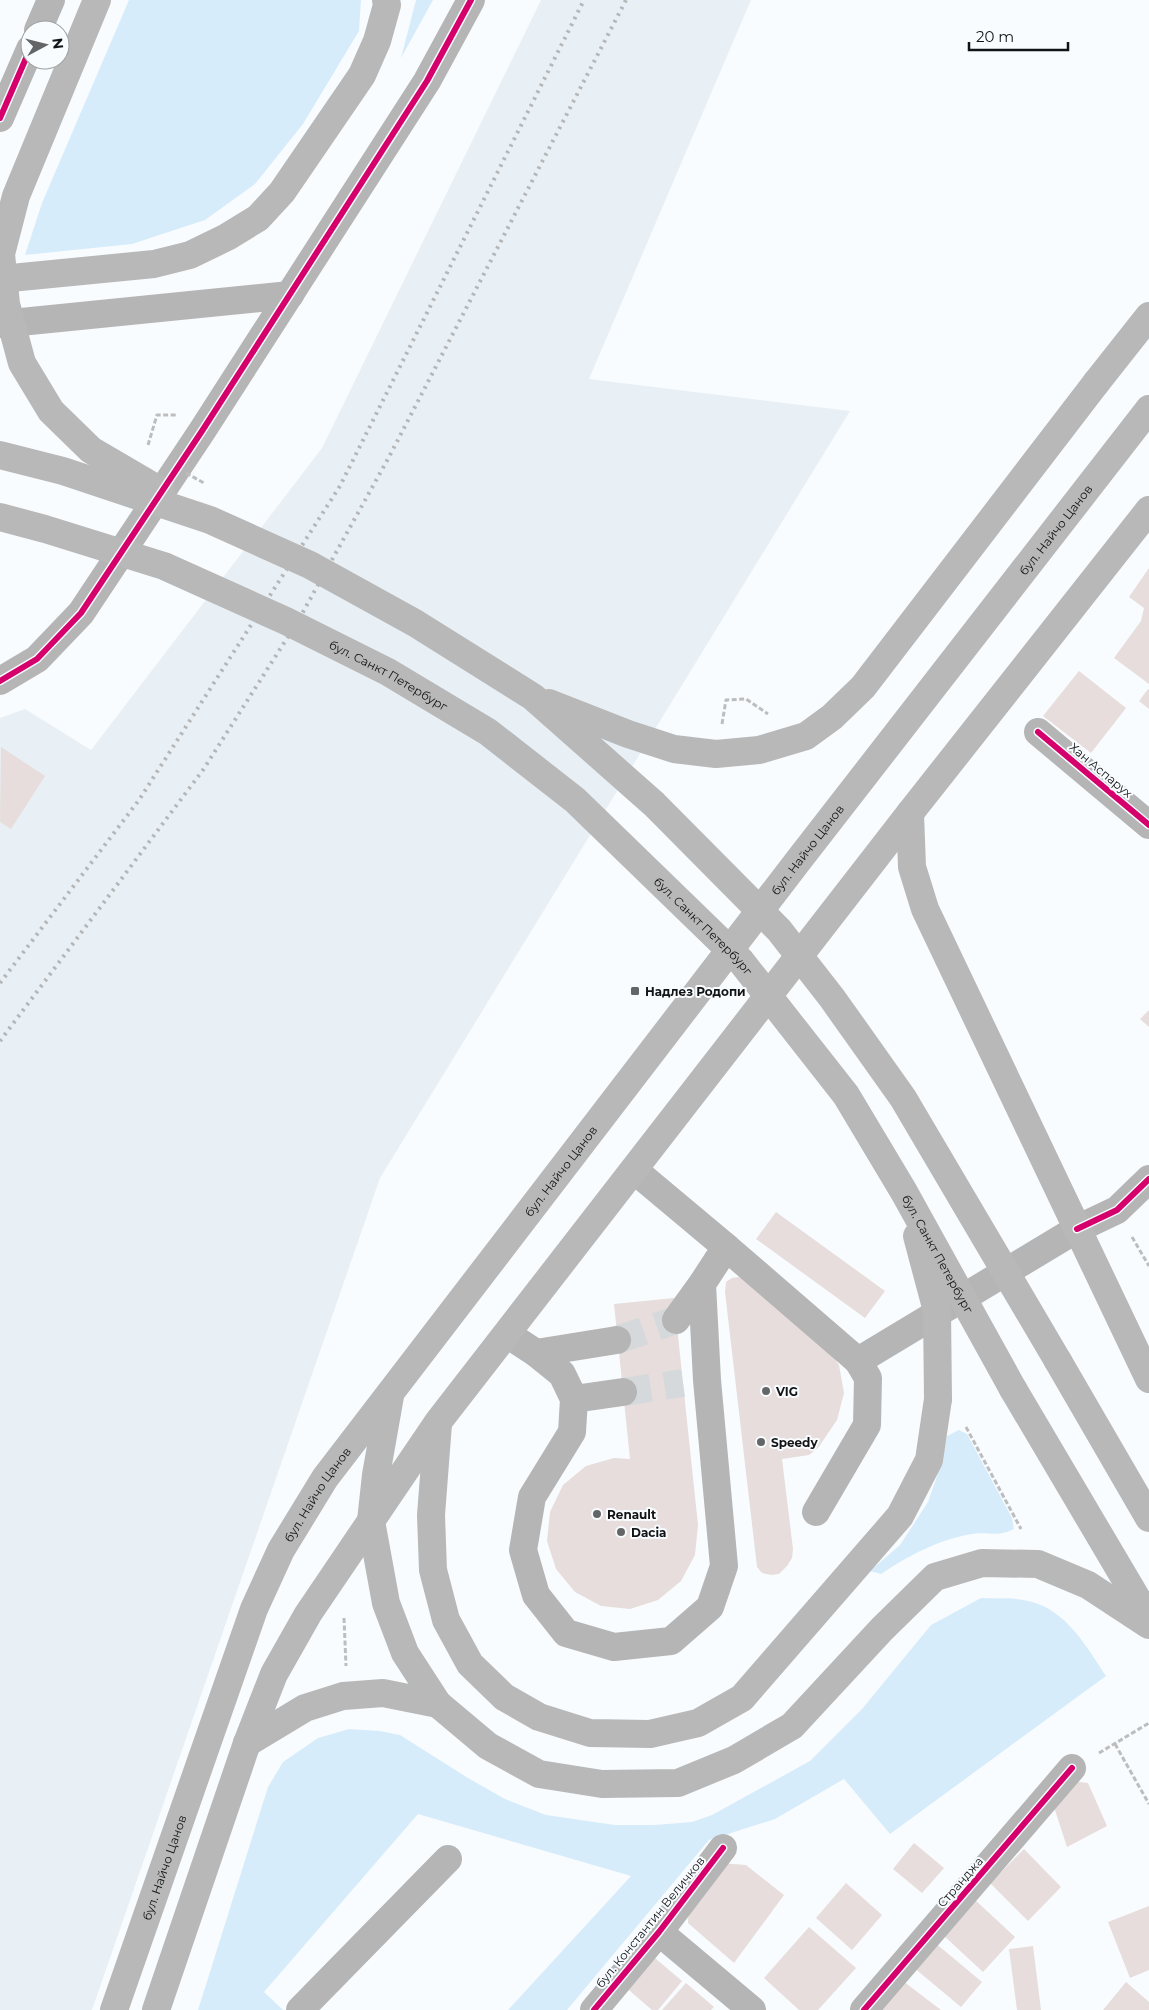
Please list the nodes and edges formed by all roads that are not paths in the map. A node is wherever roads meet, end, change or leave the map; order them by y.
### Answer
1 (51, 0) edge
2 (97, 0) edge
3 (386, 0) edge
4 (471, 0) edge
5 (42, 20) edge
6 (21, 70) edge
7 (0, 118) edge
8 (0, 279) edge
9 (290, 295) junction
10 (1149, 316) edge
11 (0, 324) edge
12 (1149, 409) edge
13 (0, 455) edge
14 (1149, 510) edge
15 (0, 517) edge
16 (210, 520) junction
17 (0, 681) edge
18 (533, 697) junction
19 (1038, 732) dead end
20 (910, 813) junction
21 (1149, 825) edge
22 (634, 1170) junction
23 (1149, 1179) edge
24 (904, 1192) junction
25 (1077, 1229) junction
26 (726, 1247) junction
27 (702, 1284) junction
28 (676, 1320) tunnel mouth
29 (507, 1334) junction
30 (617, 1340) tunnel mouth
31 (536, 1353) junction
32 (858, 1362) junction
33 (1149, 1379) edge
34 (391, 1390) junction
35 (622, 1392) tunnel mouth
36 (574, 1399) junction
37 (438, 1422) junction
38 (816, 1512) dead end
39 (1149, 1518) edge
40 (371, 1521) junction
41 (1149, 1619) edge
42 (1149, 1625) edge
43 (438, 1704) junction
44 (247, 1743) junction
45 (1072, 1768) dead end
46 (723, 1848) dead end
47 (448, 1859) dead end
48 (659, 1932) junction
49 (114, 2010) edge
50 (156, 2010) edge
51 (300, 2010) edge
52 (594, 2010) edge
53 (752, 2010) edge
54 (864, 2010) edge

1 - 5 street
2 - 16 main road, bridge
3 - 8 main road
4 - 9 street
6 - 7 street
9 - 11 street
9 - 17 street
10 - 18 main road, bridge
12 - 34 main road, бул. Найчо Цанов
13 - 16 main road, bridge
14 - 20 main road
15 - 24 main road, бул. Санкт Петербург, bridge
16 - 18 main road, bridge
18 - 39 main road, bridge
19 - 21 street, Хан Аспарух
20 - 22 main road
20 - 25 main road
22 - 26 street
22 - 29 main road
23 - 25 street
24 - 37 main road, bridge
24 - 41 main road, бул. Санкт Петербург, bridge
25 - 32 street
25 - 33 main road
26 - 27 street
26 - 32 street
27 - 28 street
27 - 36 street
29 - 31 street
29 - 37 main road
30 - 31 street
31 - 36 street
32 - 38 street
34 - 40 main road
34 - 49 main road, бул. Найчо Цанов
35 - 36 street
37 - 40 main road
40 - 43 main road
40 - 44 main road
42 - 43 main road
43 - 44 main road
44 - 50 main road
45 - 54 street, Странджа
46 - 48 street, бул. Константин Величков
47 - 51 street
48 - 52 street, бул. Константин Величков
48 - 53 street

